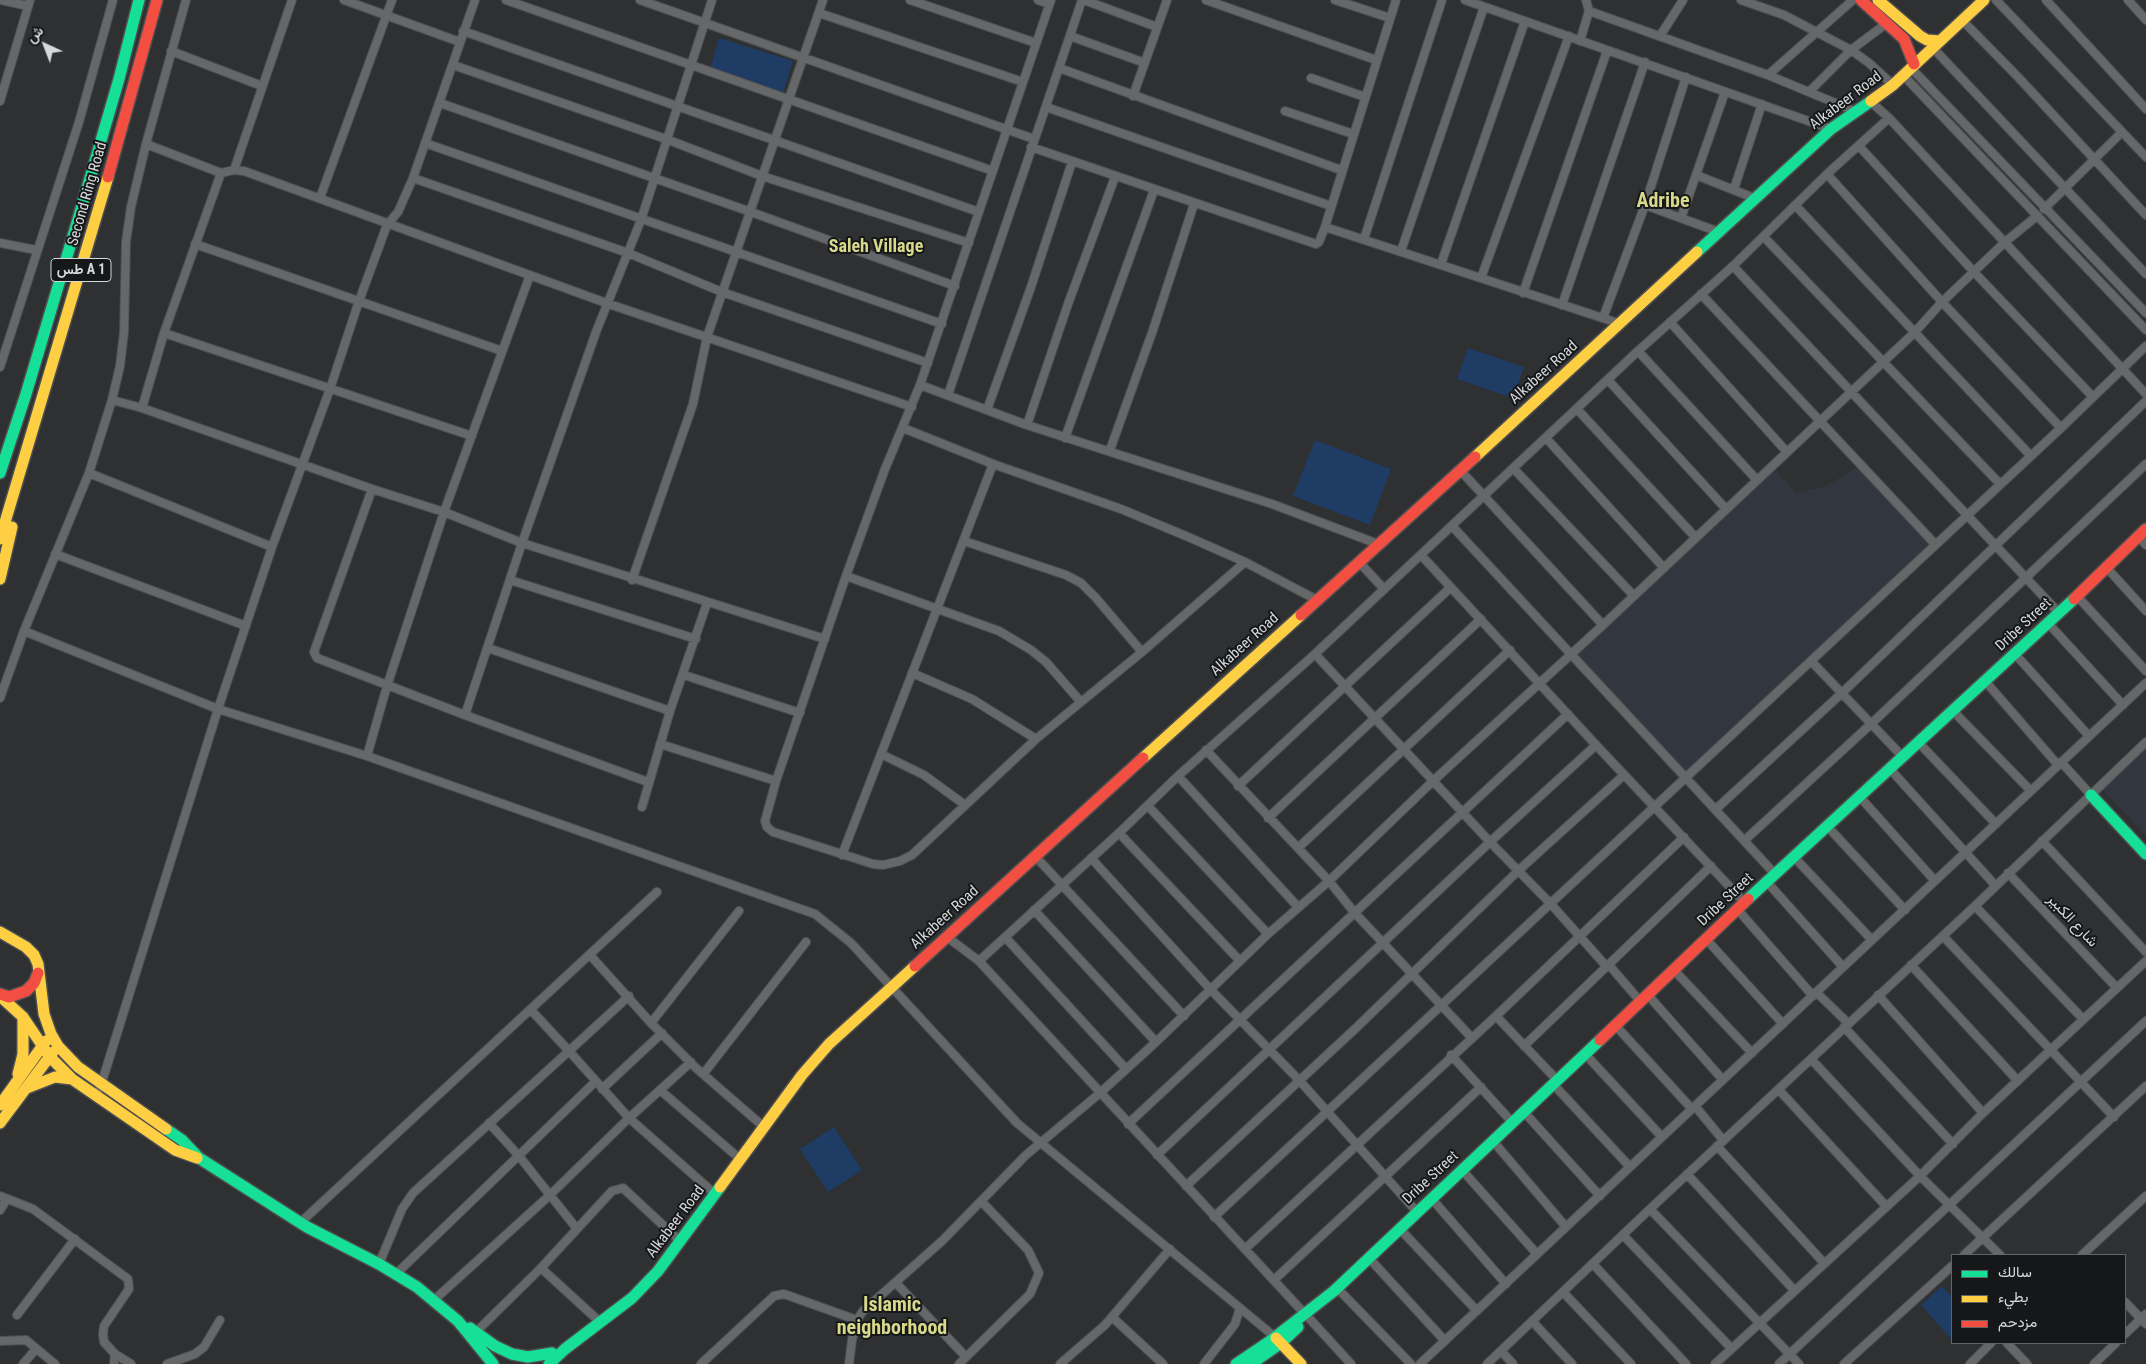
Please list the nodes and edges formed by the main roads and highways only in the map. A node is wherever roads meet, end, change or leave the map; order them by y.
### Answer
1 (139, 0) edge
2 (157, 0) edge
3 (1861, 0) edge
4 (1878, 0) edge
5 (1984, 0) edge
6 (1937, 45) junction
7 (1909, 69) junction
8 (0, 473) edge
9 (16, 487) junction
10 (2143, 537) edge
11 (0, 539) edge
12 (0, 579) edge
13 (2090, 795) road end
14 (2146, 854) edge
15 (0, 924) edge
16 (3, 934) edge
17 (38, 973) junction
18 (0, 995) edge
19 (23, 1017) junction
20 (51, 1034) junction
21 (42, 1046) junction
22 (58, 1046) junction
23 (50, 1057) junction
24 (72, 1079) junction
25 (15, 1082) junction
26 (26, 1089) junction
27 (99, 1090) junction
28 (0, 1105) edge
29 (0, 1123) edge
30 (458, 1320) junction
31 (1273, 1339) junction
32 (553, 1360) edge
33 (493, 1364) edge
34 (536, 1364) edge
35 (1236, 1364) edge
36 (1251, 1364) edge
37 (1290, 1364) edge
38 (1301, 1364) edge

1 - 8 main road, Second Ring Road / طس A 1
2 - 9 main road, Second Ring Road / طس A 1
3 - 7 main road
4 - 6 main road
5 - 6 main road, Alkabeer Road
6 - 7 main road, Alkabeer Road
7 - 32 main road, Alkabeer Road
9 - 11 main road, Second Ring Road / طس A 1
9 - 12 main road
10 - 31 main road, Dribe Street
13 - 14 main road
15 - 16 main road
16 - 17 main road
17 - 18 main road
17 - 20 main road
18 - 19 main road
19 - 21 main road
19 - 25 main road
20 - 21 main road
20 - 22 main road
21 - 23 main road
21 - 25 main road
22 - 23 main road
22 - 27 main road
23 - 24 main road
23 - 26 main road
24 - 26 main road
24 - 27 main road
25 - 28 main road
26 - 29 main road
27 - 30 main road
30 - 32 main road
30 - 33 main road
31 - 35 main road
31 - 36 main road
31 - 37 main road
31 - 38 main road
32 - 34 main road, Alkabeer Road

